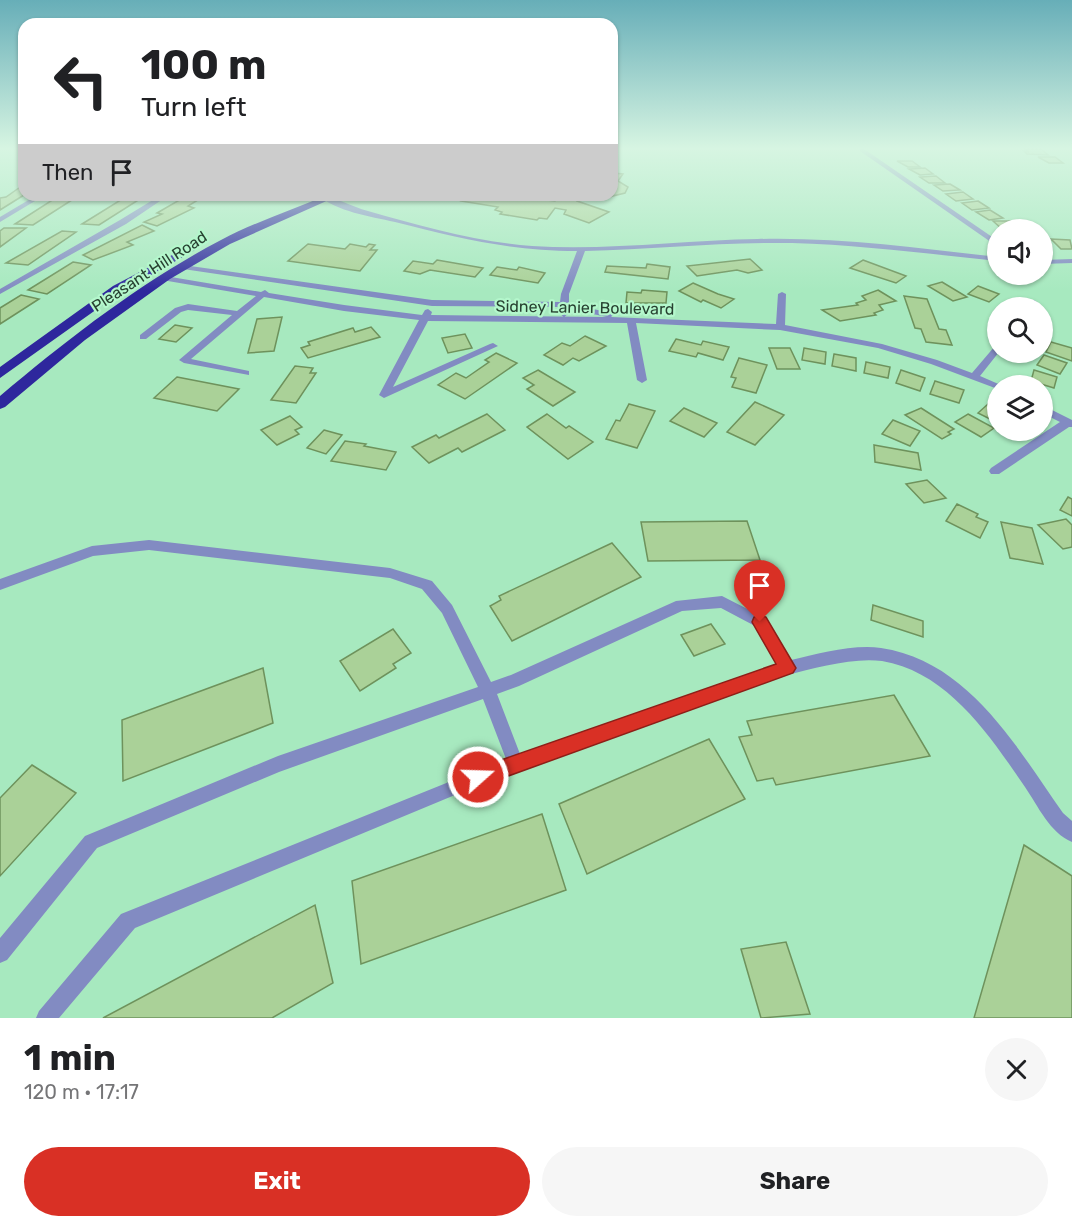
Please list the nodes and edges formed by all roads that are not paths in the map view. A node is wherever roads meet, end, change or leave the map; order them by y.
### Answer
1 (929, 197) edge
2 (32, 201) edge
3 (156, 201) edge
4 (292, 201) edge
5 (316, 201) edge
6 (341, 201) edge
7 (0, 220) edge
8 (987, 236) edge
9 (582, 249) junction
10 (987, 258) edge
11 (1072, 261) edge
12 (1053, 262) edge
13 (183, 267) junction
14 (165, 278) junction
15 (278, 281) junction
16 (0, 292) edge
17 (263, 294) junction
18 (782, 294) dead end
19 (432, 303) junction
20 (564, 305) junction
21 (240, 314) junction
22 (426, 318) junction
23 (631, 320) junction
24 (565, 321) junction
25 (780, 327) junction
26 (143, 337) dead end
27 (493, 346) dead end
28 (987, 361) edge
29 (246, 373) dead end
30 (0, 375) edge
31 (975, 376) junction
32 (642, 380) dead end
33 (987, 381) edge
34 (0, 404) edge
35 (1053, 414) edge
36 (1070, 423) edge
37 (995, 471) dead end
38 (0, 585) edge
39 (787, 668) junction
40 (488, 691) junction
41 (516, 764) junction
42 (1072, 833) edge
43 (0, 953) edge
44 (45, 1018) edge

1 - 8 street
2 - 7 street
3 - 16 street
4 - 30 highway, Pleasant Hill Road
5 - 13 highway, Pleasant Hill Road
6 - 9 street
9 - 10 street
9 - 20 street
11 - 12 street
13 - 14 highway, Pleasant Hill Road
13 - 15 street
14 - 17 street, Sidney Lanier Boulevard
14 - 34 highway, Pleasant Hill Road
15 - 17 street
15 - 19 street
17 - 21 street
17 - 22 street, Sidney Lanier Boulevard
18 - 25 street
19 - 20 street
19 - 22 street
20 - 23 street
20 - 24 street
21 - 26 street
21 - 29 street
22 - 24 street, Sidney Lanier Boulevard
22 - 27 street
23 - 24 street, Sidney Lanier Boulevard
23 - 25 street, Sidney Lanier Boulevard
23 - 32 street
25 - 31 street, Sidney Lanier Boulevard
28 - 31 street
31 - 33 street, Sidney Lanier Boulevard
35 - 36 street
36 - 37 street
38 - 40 street
39 - 40 street
39 - 41 street
39 - 42 street
40 - 41 street
40 - 43 street
41 - 44 street

